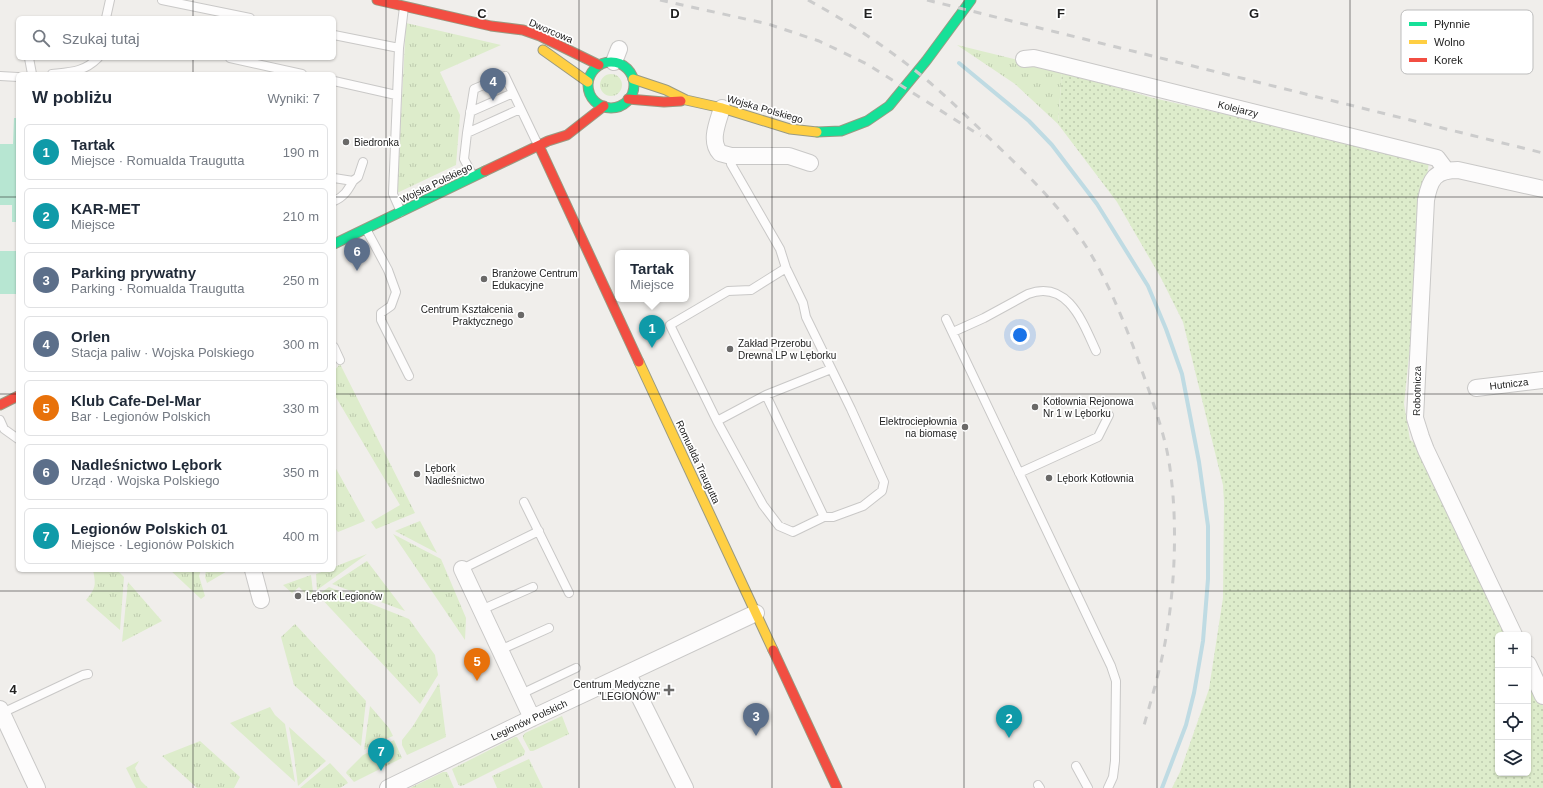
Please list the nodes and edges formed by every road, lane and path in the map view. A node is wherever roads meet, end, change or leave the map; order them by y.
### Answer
1 (110, 0) edge
2 (162, 0) edge
3 (377, 0) edge
4 (971, 0) edge
5 (404, 6) junction
6 (106, 16) edge
7 (240, 16) edge
8 (492, 26) junction
9 (336, 35) edge
10 (518, 38) dead end
11 (399, 48) junction
12 (538, 48) dead end
13 (611, 59) junction
14 (1024, 59) dead end
15 (29, 60) edge
16 (96, 60) edge
17 (239, 60) edge
18 (32, 72) edge
19 (74, 72) edge
20 (293, 72) edge
21 (0, 76) edge
22 (16, 77) edge
23 (633, 79) junction
24 (336, 81) edge
25 (589, 86) junction
26 (513, 93) junction
27 (396, 95) junction
28 (628, 99) junction
29 (582, 100) dead end
30 (686, 100) junction
31 (604, 106) junction
32 (722, 108) junction
33 (520, 109) junction
34 (470, 112) junction
35 (562, 126) dead end
36 (467, 133) junction
37 (548, 141) junction
38 (539, 146) junction
39 (731, 156) junction
40 (363, 162) dead end
41 (810, 163) dead end
42 (1452, 170) junction
43 (474, 177) junction
44 (336, 178) edge
45 (353, 181) junction
46 (1543, 189) edge
47 (336, 200) edge
48 (401, 212) junction
49 (366, 229) junction
50 (336, 243) edge
51 (786, 268) junction
52 (946, 319) dead end
53 (953, 332) junction
54 (336, 351) edge
55 (1096, 351) dead end
56 (340, 360) dead end
57 (832, 369) junction
58 (409, 376) dead end
59 (1543, 380) edge
60 (1476, 388) dead end
61 (766, 395) junction
62 (16, 397) edge
63 (0, 405) edge
64 (1109, 415) dead end
65 (0, 420) edge
66 (718, 421) junction
67 (16, 438) edge
68 (1019, 473) junction
69 (524, 502) dead end
70 (824, 517) junction
71 (539, 531) junction
72 (462, 569) joint
73 (254, 572) edge
74 (533, 586) dead end
75 (569, 593) dead end
76 (261, 600) dead end
77 (481, 610) junction
78 (756, 613) junction
79 (548, 628) dead end
80 (1513, 632) edge
81 (500, 650) junction
82 (576, 668) dead end
83 (1530, 668) edge
84 (88, 674) dead end
85 (628, 674) junction
86 (521, 694) junction
87 (1543, 696) edge
88 (1, 711) edge
89 (532, 718) junction
90 (4, 730) edge
91 (1076, 766) dead end
92 (37, 788) edge
93 (388, 788) edge
94 (685, 788) edge
95 (837, 788) edge
96 (1088, 788) edge
97 (1108, 788) edge

1 - 6 lane
2 - 7 lane
3 - 5 street, Dworcowa
4 - 32 street, Wojska Polskiego
5 - 8 street, Dworcowa
5 - 11 lane
8 - 10 street, Dworcowa
8 - 13 street, Dworcowa
9 - 11 lane
11 - 27 lane
12 - 25 street, Dworcowa
13 - 23 street
13 - 25 street
14 - 42 street, Kolejarzy
15 - 18 lane
16 - 19 lane
17 - 20 lane
21 - 22 lane
23 - 28 street
23 - 30 street, Wojska Polskiego
24 - 27 lane
25 - 29 street
25 - 31 street
26 - 33 lane
26 - 34 lane
26 - 34 lane
27 - 48 lane
28 - 30 street, Wojska Polskiego
28 - 31 street
30 - 32 street, Wojska Polskiego
31 - 37 street, Wojska Polskiego
32 - 39 street
33 - 36 lane
33 - 38 lane
34 - 36 lane
35 - 37 street, Wojska Polskiego
36 - 43 lane
37 - 38 street, Wojska Polskiego
38 - 43 street, Wojska Polskiego
38 - 78 street, Romualda Traugutta
39 - 41 street
39 - 51 lane
40 - 45 lane
42 - 46 street
42 - 80 street, Robotnicza
43 - 48 street, Wojska Polskiego
44 - 45 lane
45 - 47 lane
48 - 49 street, Wojska Polskiego
49 - 50 street, Wojska Polskiego
49 - 58 lane
51 - 57 lane
51 - 66 lane
52 - 53 lane
53 - 55 lane
53 - 68 lane
54 - 56 lane
57 - 61 lane
57 - 70 lane
59 - 60 street, Hutnicza
61 - 66 lane
61 - 70 lane
62 - 63 street
64 - 68 lane
65 - 67 lane
66 - 70 lane
68 - 97 lane
69 - 71 lane
71 - 72 lane
71 - 75 lane
72 - 77 street
73 - 76 street
74 - 77 lane
77 - 81 street
78 - 85 street, Legionów Polskich
78 - 95 street, Romualda Traugutta
79 - 81 lane
81 - 86 street
82 - 86 lane
83 - 87 street
84 - 88 lane
85 - 89 street, Legionów Polskich
85 - 94 street
86 - 89 street
88 - 90 street
89 - 93 street, Legionów Polskich
90 - 92 street
91 - 96 lane

